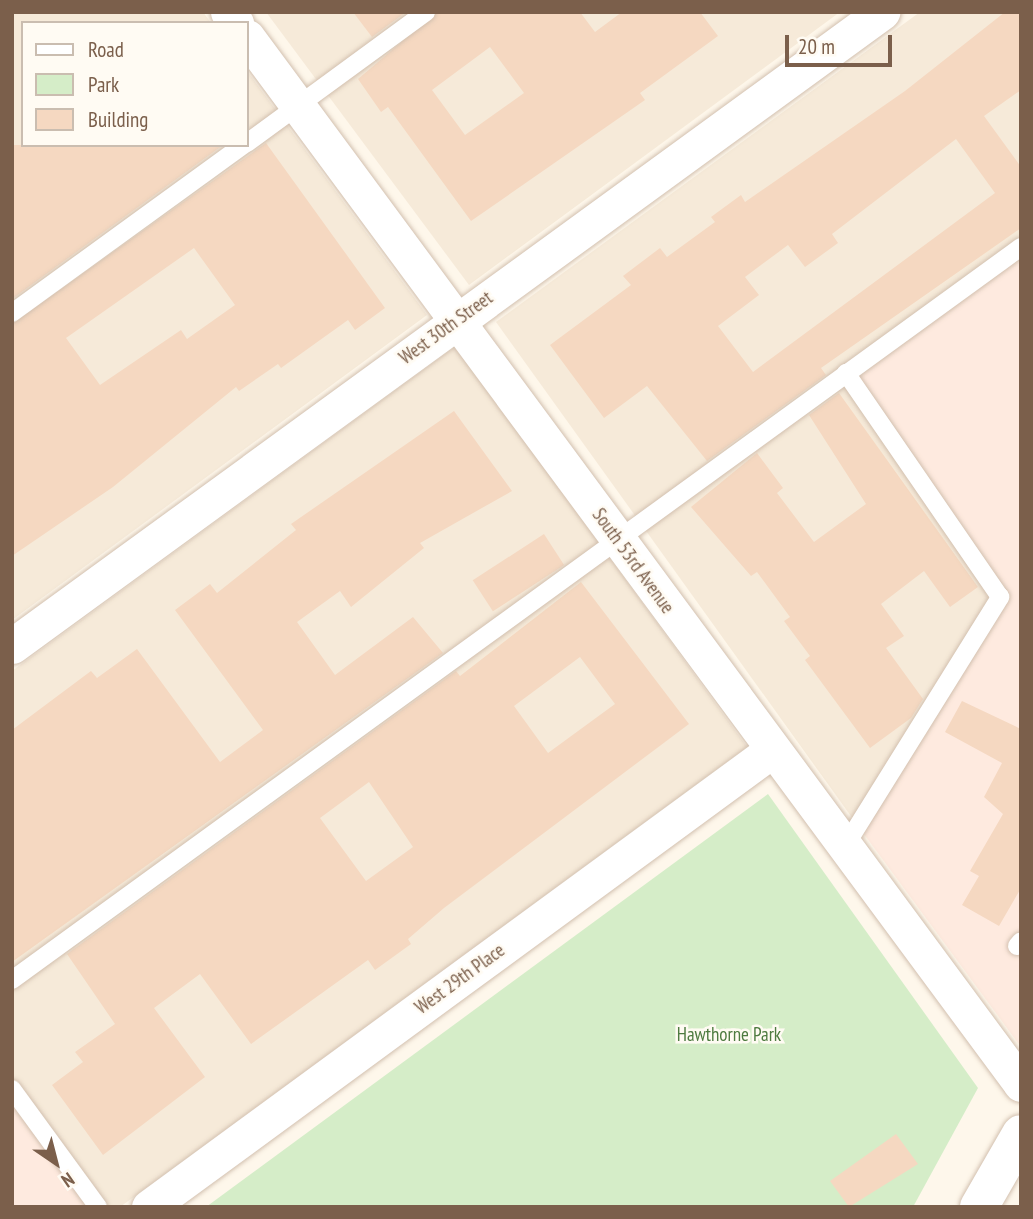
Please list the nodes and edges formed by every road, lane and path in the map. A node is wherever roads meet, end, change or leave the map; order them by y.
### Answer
1 (426, 12) edge
2 (882, 12) edge
3 (248, 38) edge
4 (298, 106) junction
5 (248, 142) edge
6 (241, 147) edge
7 (1021, 247) edge
8 (12, 313) edge
9 (457, 320) junction
10 (846, 373) junction
11 (617, 540) junction
12 (12, 646) edge
13 (771, 751) junction
14 (844, 848) junction
15 (12, 980) edge
16 (1021, 1084) edge
17 (12, 1089) edge
18 (1021, 1134) edge
19 (98, 1207) edge
20 (149, 1207) edge
21 (979, 1207) edge

1 - 4 lane
2 - 9 street, West 30th Street
3 - 4 street, South 53rd Avenue
4 - 5 lane
4 - 9 street, South 53rd Avenue
6 - 8 lane
7 - 10 lane
9 - 11 street, South 53rd Avenue
9 - 12 street, West 30th Street
10 - 11 lane
10 - 14 lane
11 - 13 street, South 53rd Avenue
11 - 15 lane
13 - 14 street, South 53rd Avenue
13 - 20 street, West 29th Place
14 - 16 street, South 53rd Avenue
17 - 19 lane
18 - 21 main road

